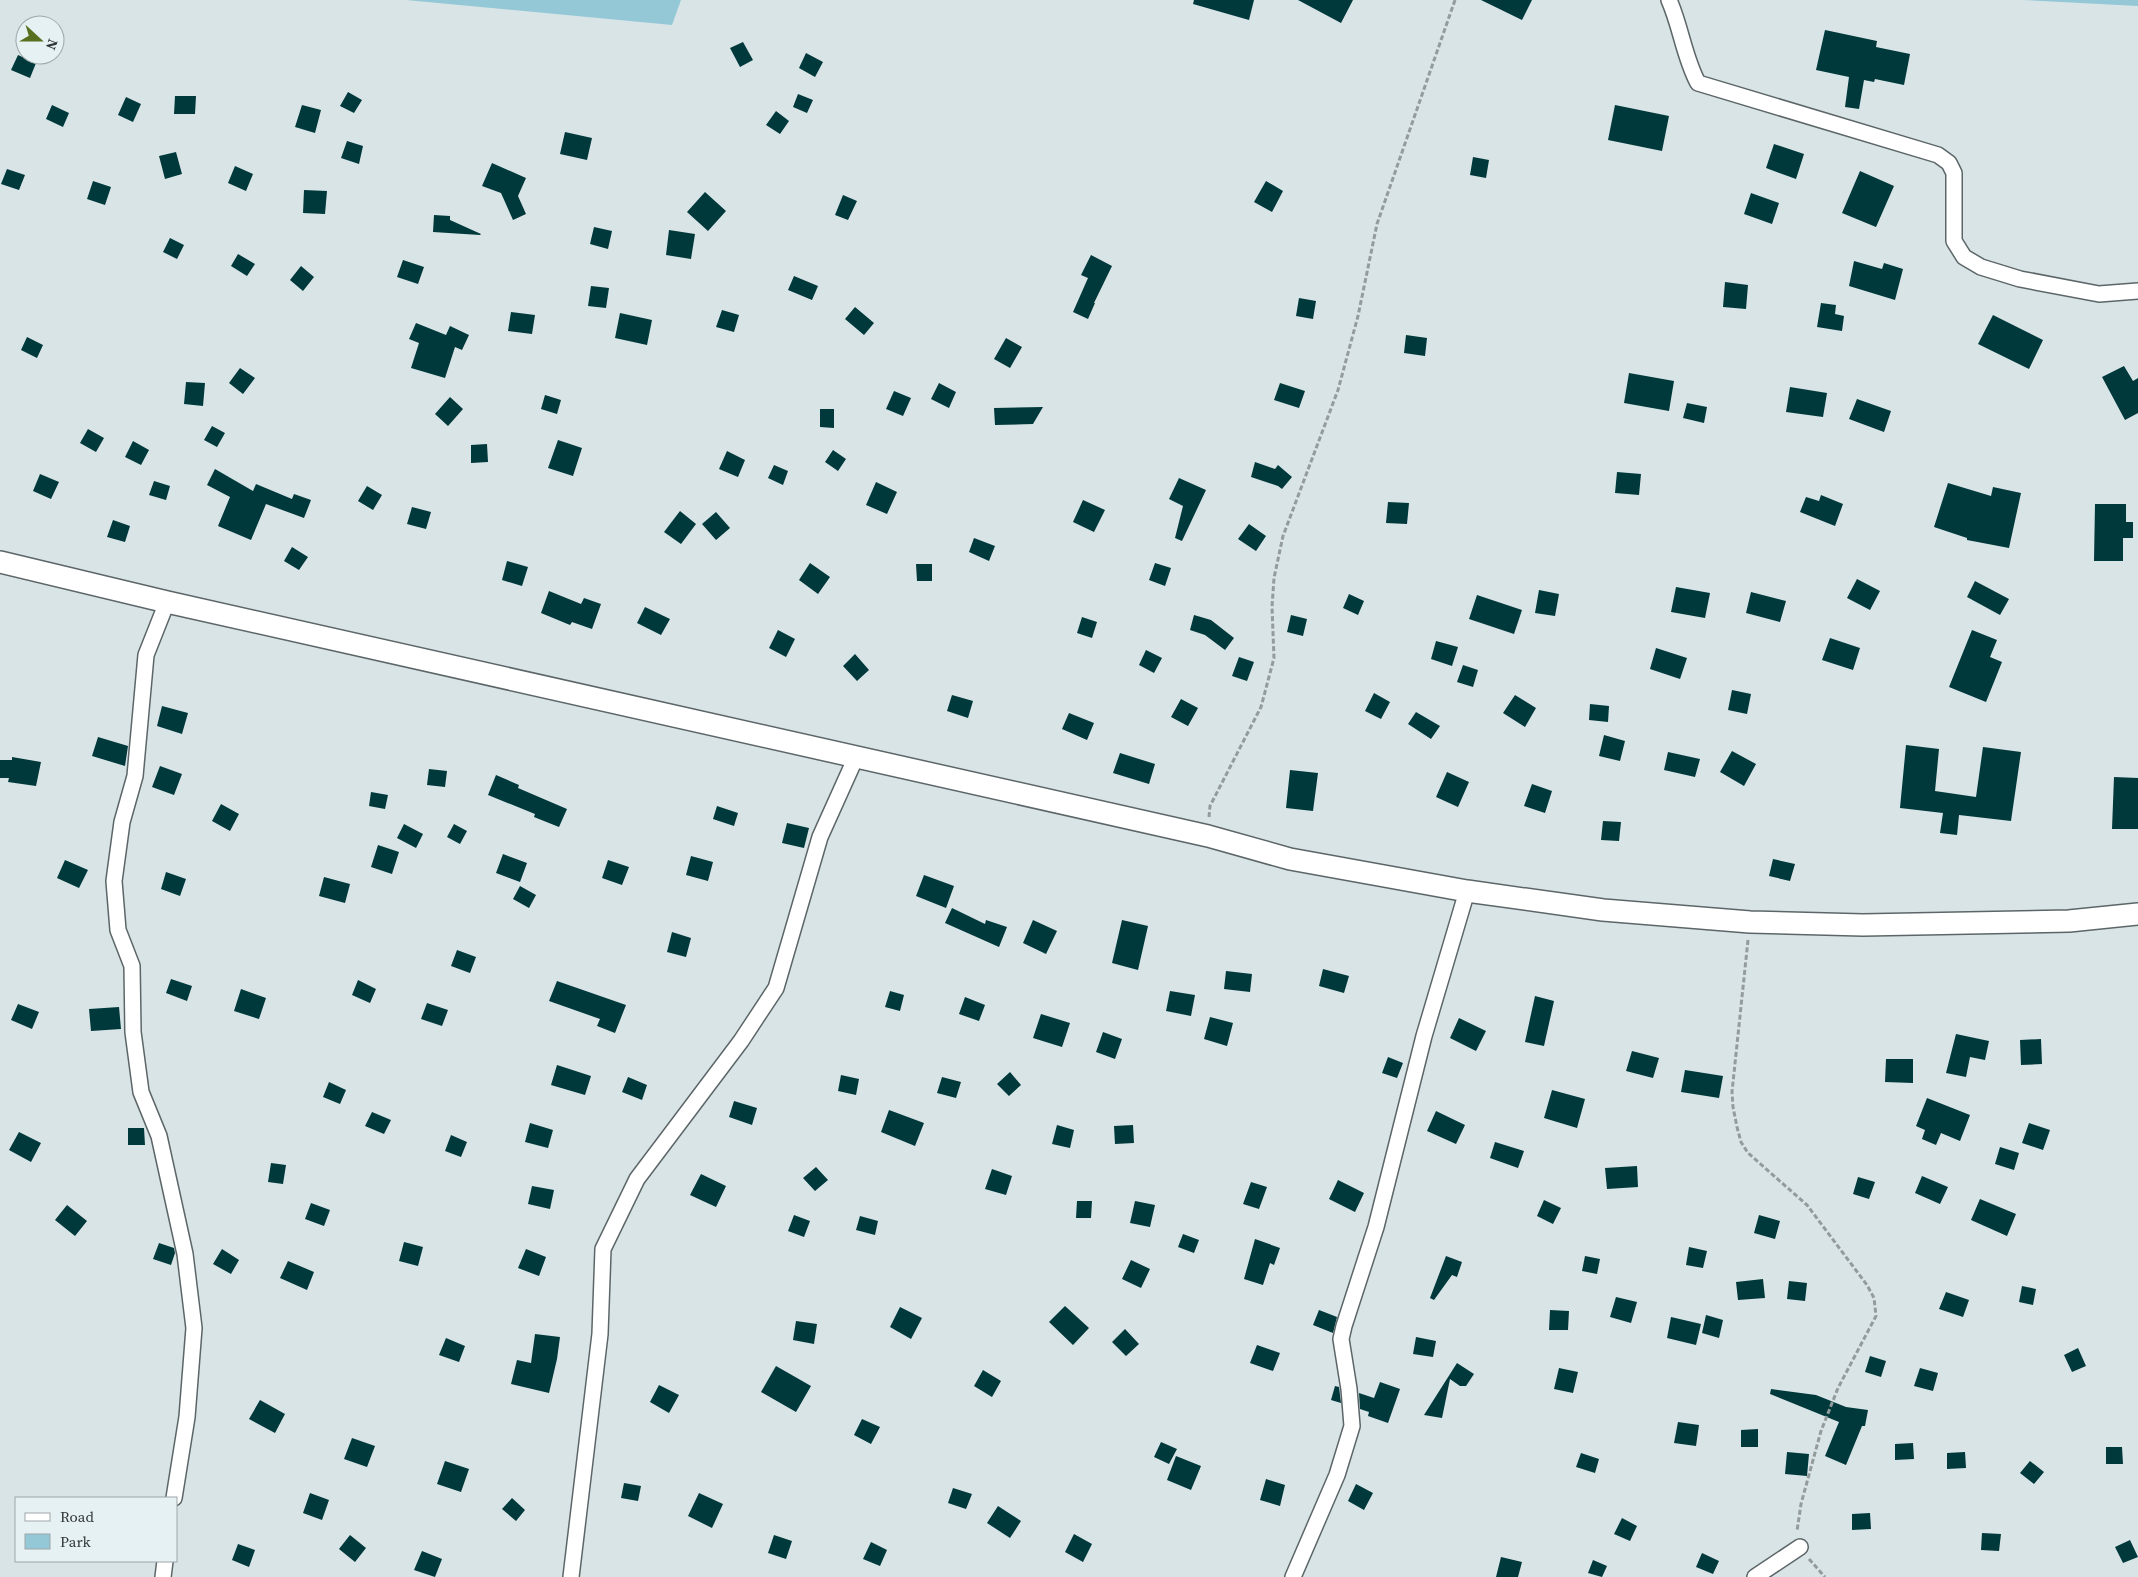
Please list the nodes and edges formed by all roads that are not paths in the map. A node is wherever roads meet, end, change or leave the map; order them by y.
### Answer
1 (1669, 0) edge
2 (2138, 290) edge
3 (0, 562) edge
4 (167, 602) junction
5 (856, 757) junction
6 (1467, 891) junction
7 (2138, 914) edge
8 (174, 1497) edge
9 (1800, 1547) road end
10 (165, 1562) edge
11 (163, 1577) edge
12 (571, 1577) edge
13 (1293, 1577) edge
14 (1755, 1577) edge

1 - 2 street
3 - 4 main road
4 - 5 main road
4 - 8 street
5 - 6 main road
5 - 12 street
6 - 7 main road
6 - 13 street
9 - 14 street
10 - 11 street

